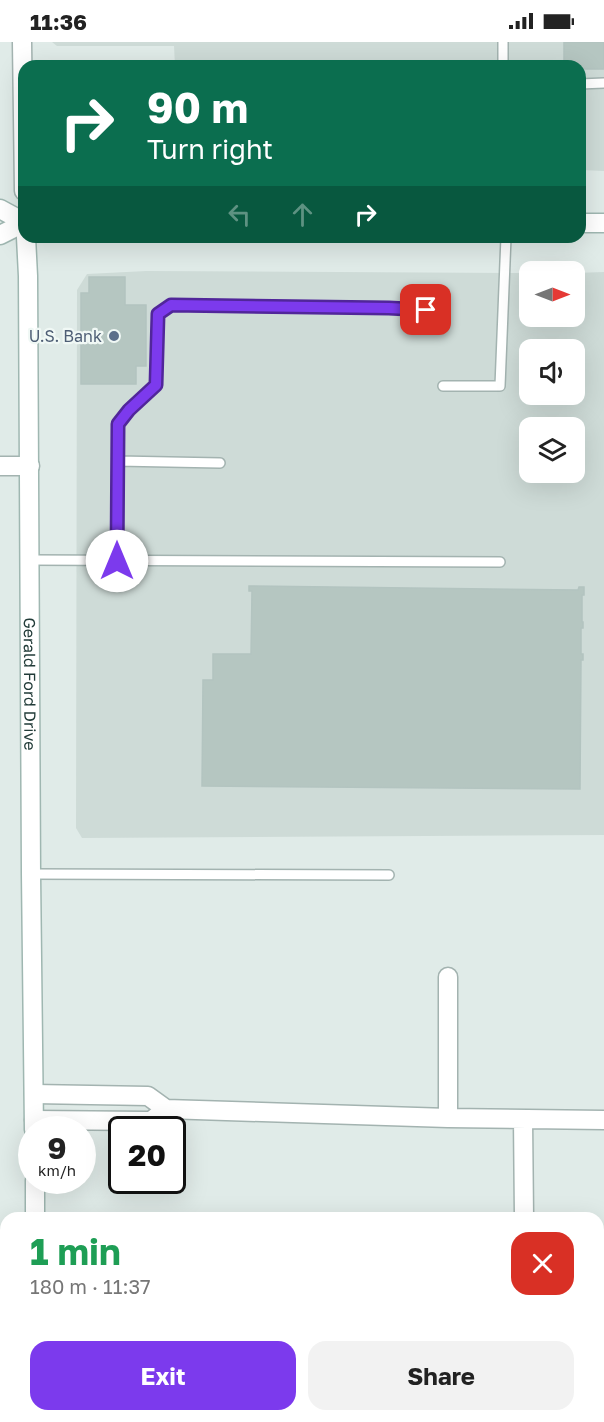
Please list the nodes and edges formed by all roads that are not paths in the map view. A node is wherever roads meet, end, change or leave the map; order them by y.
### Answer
1 (22, 42) edge
2 (503, 42) edge
3 (22, 60) edge
4 (503, 60) edge
5 (604, 83) edge
6 (586, 84) edge
7 (0, 209) edge
8 (18, 220) edge
9 (586, 223) edge
10 (604, 223) edge
11 (18, 226) edge
12 (0, 234) edge
13 (26, 243) edge
14 (506, 243) edge
15 (437, 320) dead end
16 (443, 386) dead end
17 (118, 461) junction
18 (220, 463) dead end
19 (0, 466) edge
20 (30, 466) junction
21 (30, 560) junction
22 (117, 561) junction
23 (500, 562) dead end
24 (31, 874) junction
25 (389, 875) dead end
26 (448, 976) dead end
27 (34, 1094) junction
28 (129, 1096) junction
29 (166, 1110) junction
30 (34, 1116) edge
31 (129, 1116) edge
32 (158, 1116) edge
33 (448, 1118) junction
34 (523, 1119) junction
35 (604, 1120) edge
36 (34, 1194) edge
37 (35, 1212) edge
38 (524, 1212) edge

1 - 3 street
2 - 4 lane
5 - 6 lane
7 - 8 street
9 - 10 street
11 - 12 street
13 - 20 street, Gerald Ford Drive
14 - 16 lane
15 - 17 lane
17 - 18 lane
17 - 22 lane
19 - 20 street
20 - 21 street, Gerald Ford Drive
21 - 22 lane
21 - 24 street, Gerald Ford Drive
22 - 23 lane
24 - 25 lane
24 - 27 street, Gerald Ford Drive
26 - 33 street
27 - 28 street
27 - 30 street, Gerald Ford Drive
28 - 29 street
28 - 31 street
29 - 32 street
29 - 33 street
33 - 34 street
34 - 35 street
34 - 38 street
36 - 37 street

